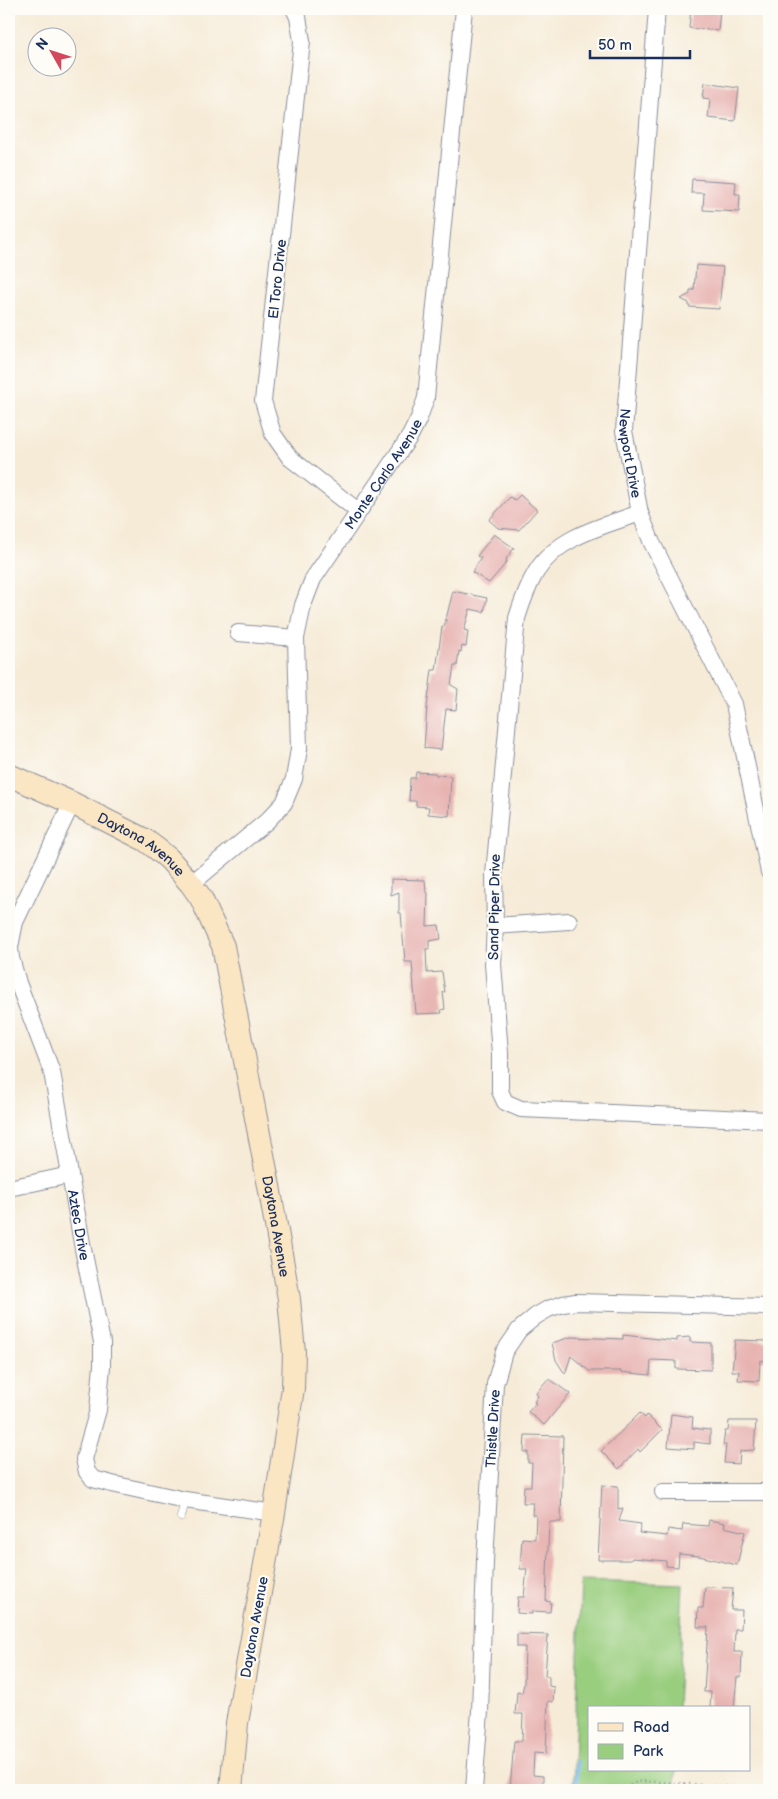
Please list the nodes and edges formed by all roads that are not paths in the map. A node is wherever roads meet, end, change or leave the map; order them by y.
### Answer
1 (294, 9) edge
2 (464, 9) edge
3 (658, 9) edge
4 (358, 511) junction
5 (640, 513) junction
6 (238, 633) dead end
7 (296, 638) junction
8 (9, 775) edge
9 (72, 803) junction
10 (769, 872) edge
11 (191, 884) junction
12 (569, 921) dead end
13 (495, 926) junction
14 (769, 1120) edge
15 (70, 1175) junction
16 (9, 1188) edge
17 (769, 1307) edge
18 (663, 1492) dead end
19 (769, 1492) edge
20 (185, 1500) junction
21 (274, 1513) junction
22 (181, 1516) dead end
23 (231, 1790) edge
24 (474, 1790) edge

1 - 4 street, El Toro Drive
2 - 4 street, Monte Carlo Avenue
3 - 5 street, Newport Drive
4 - 7 street, Monte Carlo Avenue
5 - 10 street, Newport Drive
5 - 13 street, Sand Piper Drive
6 - 7 street
7 - 11 street, Monte Carlo Avenue
8 - 9 street, Daytona Avenue
9 - 11 street, Daytona Avenue
9 - 15 street, Aztec Drive
11 - 21 street, Daytona Avenue
12 - 13 street
13 - 14 street, Sand Piper Drive
15 - 16 street
15 - 20 street, Aztec Drive
17 - 24 street, Thistle Drive
18 - 19 street
20 - 21 street, Aztec Drive
20 - 22 lane
21 - 23 street, Daytona Avenue

